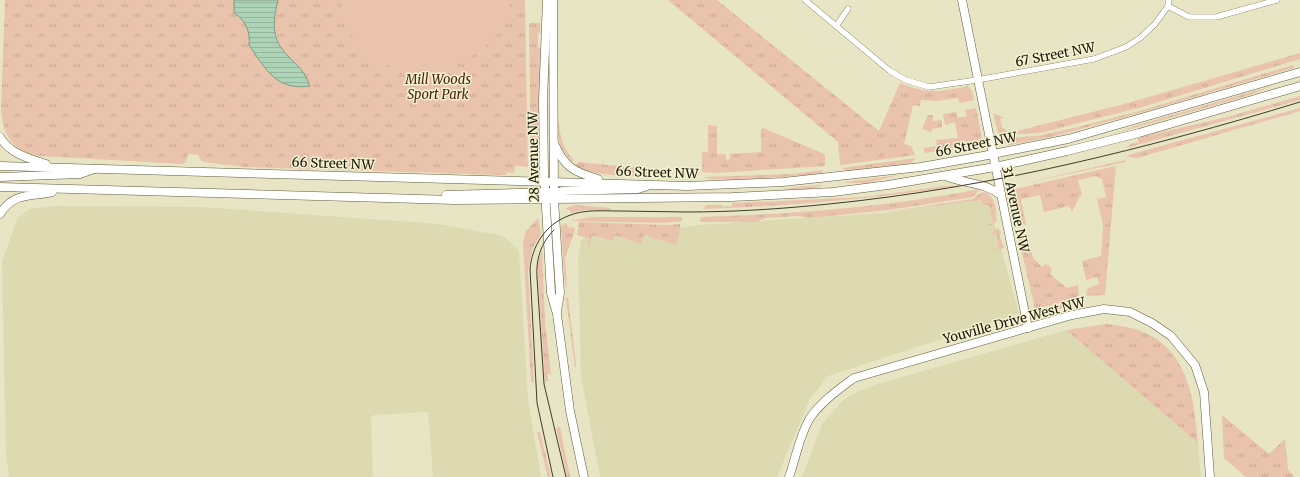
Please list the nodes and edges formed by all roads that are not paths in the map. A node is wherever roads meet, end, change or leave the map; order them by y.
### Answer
1 (547, 0) edge
2 (553, 0) edge
3 (805, 0) edge
4 (962, 0) edge
5 (1276, 0) edge
6 (1169, 3) edge
7 (848, 9) dead end
8 (836, 26) junction
9 (1300, 72) edge
10 (977, 80) junction
11 (1300, 86) edge
12 (0, 137) edge
13 (553, 141) junction
14 (992, 154) junction
15 (0, 166) edge
16 (54, 166) junction
17 (995, 167) junction
18 (97, 168) junction
19 (945, 176) junction
20 (0, 177) edge
21 (544, 182) junction
22 (554, 182) junction
23 (609, 182) junction
24 (650, 184) junction
25 (0, 187) edge
26 (70, 189) junction
27 (1001, 195) junction
28 (545, 196) junction
29 (554, 196) junction
30 (0, 214) edge
31 (557, 314) junction
32 (1028, 328) junction
33 (584, 477) edge
34 (789, 477) edge
35 (1210, 477) edge

1 - 21 main road, 28 Avenue NW
2 - 13 main road, 28 Avenue NW
3 - 8 street, 67 Street NW
4 - 10 main road, 31 Avenue NW
5 - 6 street, 67 Street NW
6 - 10 street, 67 Street NW
7 - 8 street
8 - 10 street, 67 Street NW
9 - 14 main road, 66 Street NW
10 - 14 main road, 31 Avenue NW
11 - 17 main road, 66 Street NW
12 - 16 main road
13 - 22 main road, 28 Avenue NW
13 - 23 main road
14 - 17 main road, 31 Avenue NW
14 - 24 main road, 66 Street NW
15 - 16 main road, 66 Street NW
16 - 18 main road, 66 Street NW
17 - 19 main road, 66 Street NW
17 - 27 main road, 31 Avenue NW
18 - 20 main road
18 - 21 main road, 66 Street NW
19 - 27 main road
19 - 29 main road, 66 Street NW
21 - 22 main road, 66 Street NW
21 - 28 main road, 28 Avenue NW
22 - 23 main road, 66 Street NW
22 - 28 main road
22 - 29 main road, 28 Avenue NW
23 - 24 main road, 66 Street NW
24 - 29 main road
25 - 26 main road, 66 Street NW
26 - 28 main road, 66 Street NW
26 - 30 main road
27 - 32 main road, 31 Avenue NW
28 - 29 main road, 66 Street NW
28 - 31 main road, 28 Avenue NW
29 - 31 main road, 28 Avenue NW
31 - 33 main road, 28 Avenue NW
32 - 34 main road, Youville Drive West NW
32 - 35 main road, Youville Drive West NW

